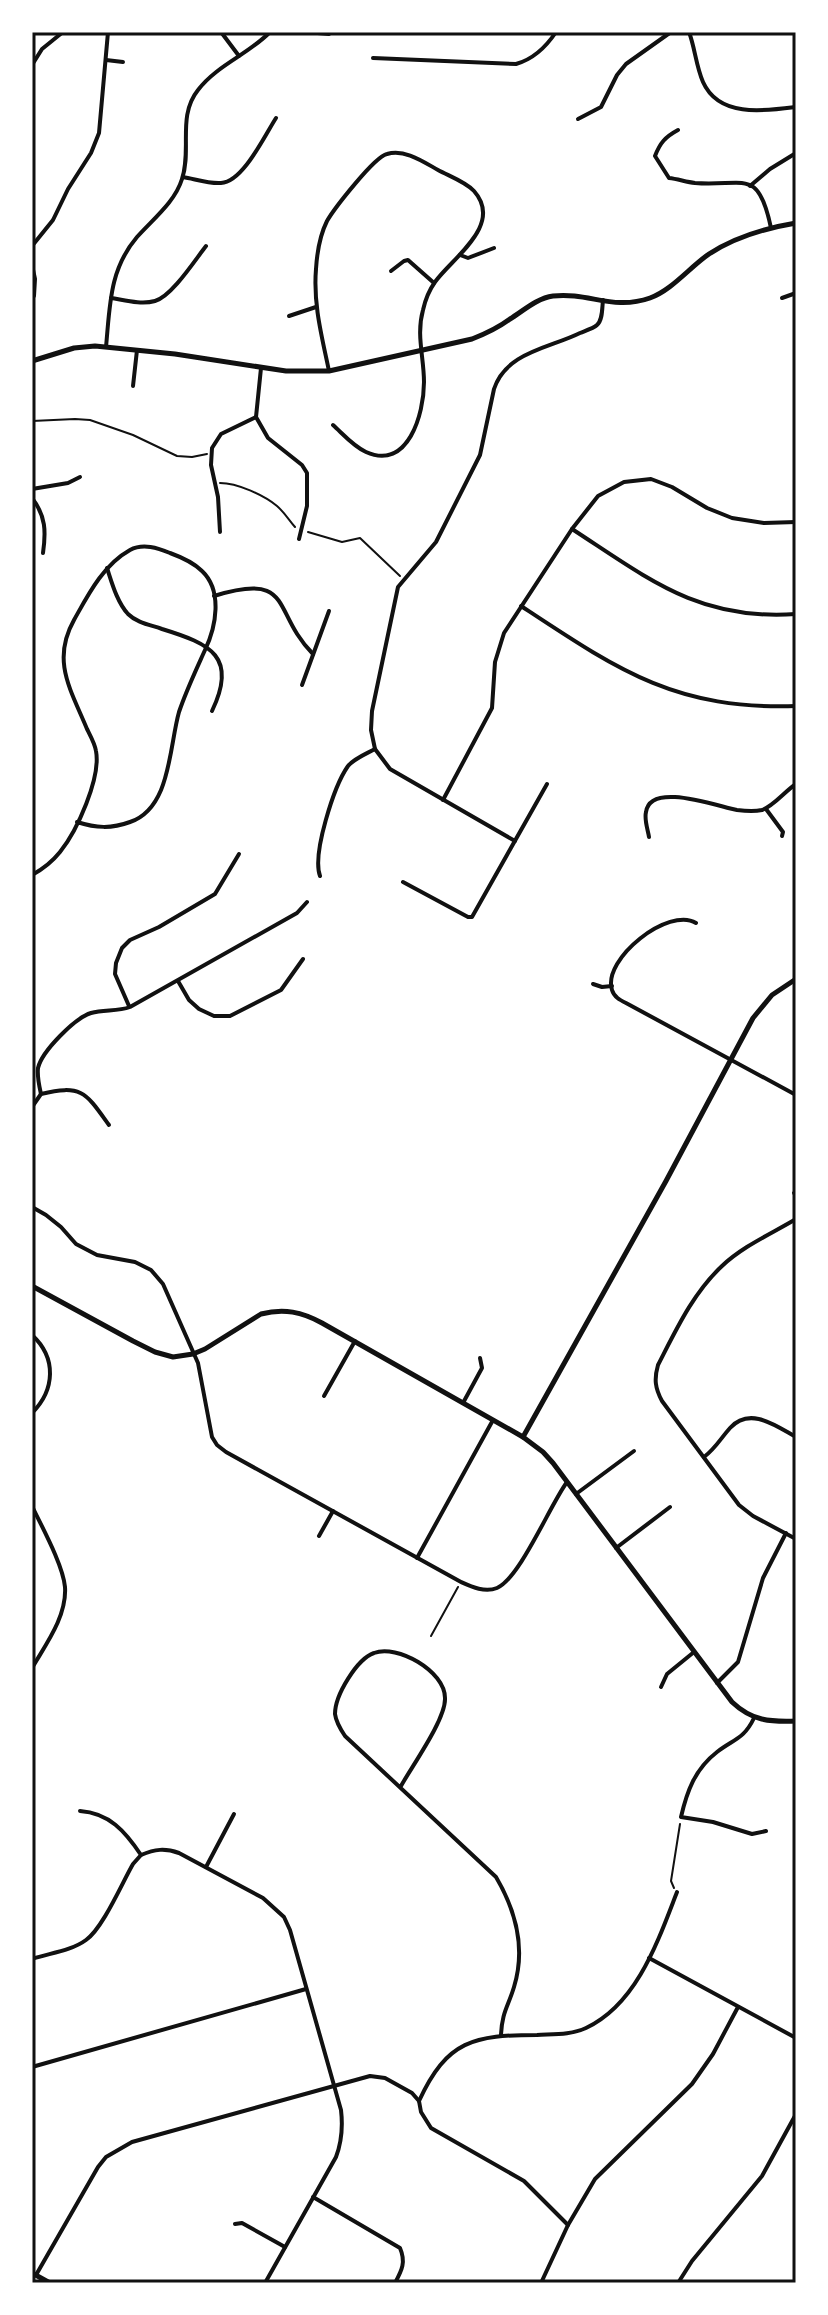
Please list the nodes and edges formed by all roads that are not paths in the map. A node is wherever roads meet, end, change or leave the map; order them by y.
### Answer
1 (63, 32) edge
2 (108, 32) edge
3 (221, 32) edge
4 (270, 32) edge
5 (306, 32) edge
6 (556, 32) edge
7 (671, 32) edge
8 (689, 32) edge
9 (329, 34) dead end
10 (239, 56) junction
11 (373, 58) dead end
12 (106, 60) junction
13 (123, 62) dead end
14 (32, 65) edge
15 (796, 107) edge
16 (276, 118) dead end
17 (578, 119) dead end
18 (678, 130) dead end
19 (796, 153) edge
20 (183, 177) junction
21 (750, 186) junction
22 (796, 223) edge
23 (771, 228) junction
24 (32, 246) edge
25 (206, 246) dead end
26 (494, 248) dead end
27 (460, 255) junction
28 (32, 265) edge
29 (391, 271) dead end
30 (434, 283) junction
31 (796, 293) edge
32 (34, 296) dead end
33 (111, 298) junction
34 (782, 298) dead end
35 (603, 300) junction
36 (316, 307) junction
37 (289, 316) dead end
38 (106, 347) junction
39 (137, 350) junction
40 (421, 351) junction
41 (32, 361) edge
42 (261, 368) junction
43 (329, 371) junction
44 (133, 386) dead end
45 (256, 417) junction
46 (333, 425) dead end
47 (80, 477) dead end
48 (32, 489) edge
49 (32, 498) edge
50 (796, 522) edge
51 (572, 529) junction
52 (220, 532) dead end
53 (299, 539) dead end
54 (43, 553) dead end
55 (107, 568) junction
56 (214, 596) junction
57 (521, 606) junction
58 (329, 611) dead end
59 (796, 614) edge
60 (207, 647) junction
61 (313, 654) junction
62 (302, 685) dead end
63 (796, 706) edge
64 (212, 711) dead end
65 (375, 749) junction
66 (547, 784) dead end
67 (796, 784) edge
68 (443, 800) junction
69 (766, 809) junction
70 (77, 822) junction
71 (782, 836) dead end
72 (649, 837) dead end
73 (515, 841) junction
74 (239, 854) dead end
75 (32, 875) edge
76 (320, 876) dead end
77 (403, 882) dead end
78 (307, 902) dead end
79 (696, 923) dead end
80 (303, 959) dead end
81 (796, 979) edge
82 (178, 981) junction
83 (593, 984) dead end
84 (612, 986) junction
85 (130, 1007) junction
86 (729, 1061) junction
87 (41, 1094) junction
88 (796, 1095) edge
89 (32, 1107) edge
90 (109, 1125) dead end
91 (32, 1207) edge
92 (796, 1219) edge
93 (33, 1288) edge
94 (32, 1335) edge
95 (355, 1341) junction
96 (193, 1354) junction
97 (480, 1358) dead end
98 (324, 1396) dead end
99 (463, 1403) junction
100 (738, 1412) dead end
101 (32, 1413) edge
102 (493, 1420) junction
103 (741, 1420) junction
104 (523, 1437) junction
105 (796, 1437) edge
106 (634, 1451) dead end
107 (704, 1457) junction
108 (567, 1482) junction
109 (576, 1494) junction
110 (32, 1506) edge
111 (670, 1507) dead end
112 (333, 1511) junction
113 (786, 1533) junction
114 (319, 1536) dead end
115 (796, 1539) edge
116 (616, 1548) junction
117 (417, 1558) junction
118 (694, 1652) junction
119 (32, 1668) edge
120 (717, 1683) junction
121 (661, 1687) dead end
122 (754, 1718) junction
123 (796, 1721) edge
124 (401, 1786) junction
125 (80, 1811) dead end
126 (234, 1814) dead end
127 (766, 1831) dead end
128 (141, 1855) junction
129 (206, 1867) junction
130 (677, 1892) road end
131 (649, 1958) junction
132 (32, 1959) edge
133 (306, 1989) junction
134 (738, 2007) junction
135 (501, 2035) junction
136 (796, 2038) edge
137 (32, 2067) edge
138 (334, 2084) junction
139 (419, 2101) junction
140 (796, 2114) edge
141 (313, 2197) junction
142 (235, 2224) dead end
143 (568, 2225) junction
144 (285, 2247) junction
145 (34, 2274) edge
146 (50, 2283) edge
147 (265, 2283) edge
148 (395, 2283) edge
149 (541, 2283) edge
150 (678, 2283) edge

1 - 14 street
2 - 12 street
3 - 10 street
4 - 10 street
5 - 9 street
6 - 11 street
7 - 17 street
8 - 15 street
10 - 20 street
12 - 13 street
12 - 24 street
16 - 20 street
18 - 21 street
19 - 21 street
20 - 33 street
21 - 23 street
22 - 23 street
23 - 35 street
25 - 33 street
26 - 27 street
27 - 30 street
27 - 36 street
28 - 32 street
29 - 30 street
30 - 40 street
31 - 34 street
33 - 38 street
35 - 40 street
35 - 65 street
36 - 37 street
36 - 43 street
38 - 39 street
38 - 41 street
39 - 42 street
39 - 44 street
40 - 43 street
40 - 46 street
42 - 43 street
42 - 45 street
45 - 52 street
45 - 53 street
47 - 48 street
49 - 54 street
50 - 51 street
51 - 57 street
51 - 59 street
55 - 56 street
55 - 60 street
55 - 70 street
56 - 60 street
56 - 61 street
57 - 63 street
57 - 68 street
58 - 61 street
60 - 64 street
60 - 70 street
61 - 62 street
65 - 68 street
65 - 76 street
66 - 73 street
67 - 69 street
68 - 73 street
69 - 71 street
69 - 72 street
70 - 75 street
73 - 77 street
74 - 85 street
78 - 82 street
79 - 84 street
80 - 82 street
81 - 86 street
82 - 85 street
83 - 84 street
84 - 86 street
85 - 87 street
86 - 88 street
86 - 104 street
87 - 89 street
87 - 90 street
91 - 96 street
92 - 107 street
93 - 96 street
94 - 101 street
95 - 96 street
95 - 98 street
95 - 99 street
96 - 112 street
97 - 99 street
99 - 102 street
100 - 103 street
102 - 104 street
102 - 117 street
103 - 105 street
103 - 107 street
104 - 108 street
106 - 109 street
107 - 113 street
108 - 109 street
108 - 117 street
109 - 116 street
110 - 119 street
111 - 116 street
112 - 114 street
112 - 117 street
113 - 115 street
113 - 120 street
116 - 118 street
118 - 120 street
118 - 121 street
120 - 122 street
122 - 123 street
122 - 127 street
124 - 124 street
124 - 135 street
125 - 128 street
126 - 129 street
128 - 129 street
128 - 132 street
129 - 133 street
130 - 131 street
131 - 134 street
131 - 135 street
133 - 137 street
133 - 138 street
134 - 136 street
134 - 143 street
135 - 139 street
138 - 139 street
138 - 141 street
138 - 145 street
139 - 143 street
140 - 150 street
141 - 144 street
141 - 148 street
142 - 144 street
143 - 149 street
144 - 147 street
145 - 146 street

